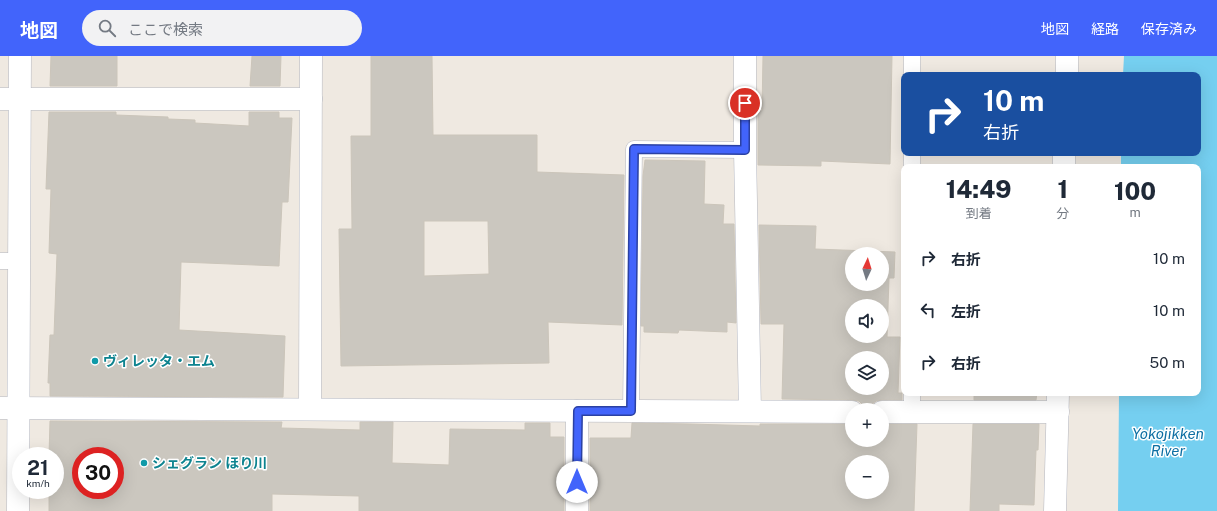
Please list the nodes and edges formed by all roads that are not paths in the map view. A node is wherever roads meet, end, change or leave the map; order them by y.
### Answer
1 (20, 56) edge
2 (311, 56) edge
3 (745, 56) edge
4 (912, 56) edge
5 (1067, 56) edge
6 (912, 72) edge
7 (1066, 72) edge
8 (10, 98) edge
9 (311, 99) junction
10 (745, 150) junction
11 (10, 261) edge
12 (912, 402) edge
13 (1058, 403) edge
14 (9, 408) edge
15 (310, 409) junction
16 (889, 410) edge
17 (578, 411) junction
18 (631, 411) junction
19 (750, 411) junction
20 (845, 412) edge
21 (18, 511) edge
22 (577, 511) edge
23 (1055, 511) edge

1 - 8 street
2 - 9 street
3 - 10 street
4 - 6 lane
5 - 7 street
8 - 9 street
8 - 11 street
9 - 15 street
10 - 18 lane
10 - 19 street
11 - 14 street
12 - 13 street
12 - 16 street
13 - 23 street
14 - 15 street
14 - 21 street
15 - 17 street
17 - 18 street
17 - 22 street
18 - 19 street
19 - 20 street

